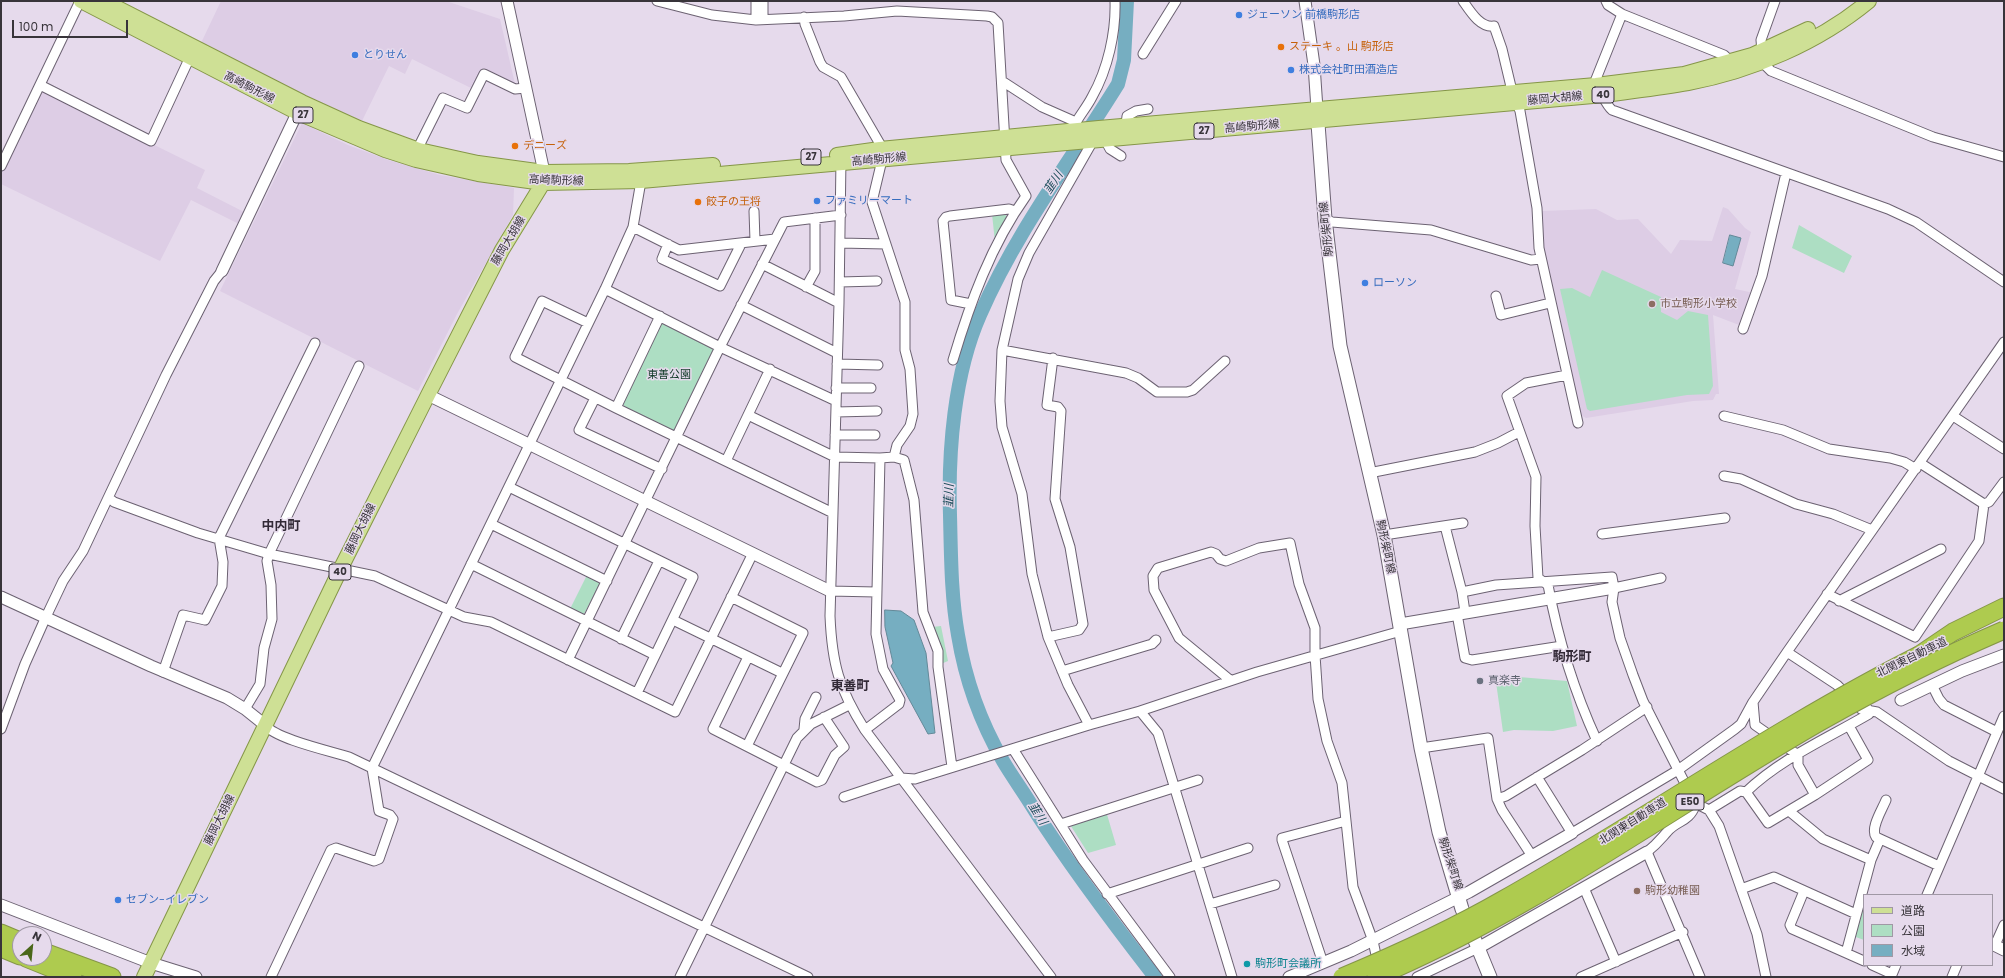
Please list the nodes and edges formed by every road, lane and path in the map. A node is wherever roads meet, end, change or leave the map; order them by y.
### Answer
1 (80, 1) edge
2 (104, 1) edge
3 (507, 1) edge
4 (657, 1) edge
5 (756, 1) edge
6 (763, 1) edge
7 (900, 1) edge
8 (1115, 1) edge
9 (1176, 1) edge
10 (1305, 1) edge
11 (1463, 1) edge
12 (1606, 1) edge
13 (1775, 1) edge
14 (1853, 1) edge
15 (1869, 1) edge
16 (900, 11) junction
17 (1622, 14) junction
18 (804, 17) junction
19 (759, 19) junction
20 (1143, 54) dead end
21 (1762, 56) junction
22 (190, 57) junction
23 (1731, 62) junction
24 (1002, 81) junction
25 (40, 85) junction
26 (526, 88) junction
27 (1600, 90) junction
28 (1515, 97) junction
29 (300, 108) junction
30 (1148, 109) dead end
31 (1318, 115) junction
32 (1126, 125) junction
33 (1085, 133) junction
34 (1005, 142) junction
35 (415, 154) junction
36 (881, 154) junction
37 (1121, 156) dead end
38 (2004, 157) edge
39 (841, 159) junction
40 (1, 166) edge
41 (1786, 173) junction
42 (543, 177) junction
43 (641, 181) junction
44 (754, 211) dead end
45 (1015, 211) junction
46 (841, 215) junction
47 (815, 218) junction
48 (1325, 219) junction
49 (633, 226) junction
50 (775, 239) junction
51 (755, 241) junction
52 (840, 243) junction
53 (668, 244) junction
54 (741, 244) junction
55 (886, 244) junction
56 (1541, 259) junction
57 (762, 264) junction
58 (222, 271) joint
59 (877, 281) dead end
60 (840, 282) junction
61 (2004, 282) edge
62 (806, 287) junction
63 (605, 288) junction
64 (1496, 296) dead end
65 (839, 303) junction
66 (1550, 303) junction
67 (971, 304) junction
68 (741, 305) junction
69 (660, 316) junction
70 (588, 323) junction
71 (1743, 329) dead end
72 (2004, 342) edge
73 (315, 344) dead end
74 (720, 347) junction
75 (1002, 350) junction
76 (837, 353) junction
77 (1053, 358) junction
78 (953, 360) dead end
79 (1225, 361) dead end
80 (837, 364) junction
81 (878, 365) dead end
82 (359, 366) dead end
83 (770, 369) junction
84 (1567, 375) junction
85 (561, 380) junction
86 (836, 388) junction
87 (871, 388) dead end
88 (428, 395) junction
89 (595, 398) junction
90 (836, 401) junction
91 (616, 408) junction
92 (836, 412) junction
93 (877, 412) dead end
94 (748, 415) junction
95 (1724, 416) dead end
96 (1953, 416) junction
97 (1578, 423) dead end
98 (1519, 432) junction
99 (835, 435) junction
100 (875, 435) dead end
101 (677, 438) junction
102 (530, 445) junction
103 (2004, 449) edge
104 (835, 457) junction
105 (894, 457) junction
106 (880, 458) junction
107 (726, 461) junction
108 (1918, 466) junction
109 (662, 469) junction
110 (1369, 473) junction
111 (1724, 476) dead end
112 (2004, 482) edge
113 (509, 487) junction
114 (109, 498) junction
115 (646, 501) junction
116 (1984, 504) junction
117 (832, 513) junction
118 (1725, 518) dead end
119 (1463, 523) dead end
120 (491, 524) junction
121 (1445, 526) junction
122 (1872, 530) junction
123 (1602, 534) dead end
124 (1384, 535) junction
125 (219, 538) junction
126 (625, 544) junction
127 (1941, 549) dead end
128 (268, 554) junction
129 (753, 554) junction
130 (659, 561) junction
131 (471, 564) junction
132 (341, 568) junction
133 (1661, 578) dead end
134 (607, 581) junction
135 (1544, 581) junction
136 (1614, 588) junction
137 (830, 590) junction
138 (876, 592) junction
139 (1462, 592) junction
140 (1827, 594) junction
141 (1, 597) edge
142 (731, 597) junction
143 (1551, 598) junction
144 (1839, 601) junction
145 (2004, 607) edge
146 (448, 610) junction
147 (1461, 613) junction
148 (2004, 615) edge
149 (45, 619) junction
150 (673, 620) junction
151 (587, 621) junction
152 (1400, 627) junction
153 (2004, 630) edge
154 (1048, 637) junction
155 (621, 638) junction
156 (711, 638) junction
157 (1156, 640) dead end
158 (1562, 646) junction
159 (1787, 652) junction
160 (655, 655) junction
161 (1314, 655) junction
162 (1919, 655) junction
163 (2004, 656) edge
164 (748, 657) junction
165 (568, 660) junction
166 (1062, 671) junction
167 (163, 672) junction
168 (782, 673) junction
169 (1230, 680) junction
170 (1932, 686) junction
171 (637, 693) junction
172 (816, 697) dead end
173 (1901, 700) dead end
174 (1752, 702) junction
175 (849, 705) junction
176 (1647, 707) junction
177 (245, 709) junction
178 (1868, 709) junction
179 (1140, 711) junction
180 (2004, 716) edge
181 (824, 717) junction
182 (265, 725) junction
183 (1089, 725) junction
184 (1849, 726) junction
185 (1, 729) edge
186 (804, 729) junction
187 (865, 730) junction
188 (1997, 732) junction
189 (1597, 741) junction
190 (747, 746) junction
191 (1421, 748) junction
192 (1012, 749) junction
193 (1798, 755) junction
194 (784, 764) junction
195 (952, 767) junction
196 (372, 768) junction
197 (1678, 770) junction
198 (1978, 776) junction
199 (900, 778) junction
200 (1537, 778) junction
201 (1198, 780) dead end
202 (1174, 787) junction
203 (2004, 789) edge
204 (1746, 792) junction
205 (1815, 795) junction
206 (844, 797) dead end
207 (1497, 798) junction
208 (1886, 800) dead end
209 (1696, 804) junction
210 (1709, 810) junction
211 (1789, 811) junction
212 (1346, 821) junction
213 (1061, 824) junction
214 (1572, 833) junction
215 (1880, 839) junction
216 (1248, 848) dead end
217 (1647, 852) junction
218 (1532, 856) junction
219 (1871, 860) junction
220 (1198, 864) junction
221 (1939, 866) junction
222 (1275, 885) dead end
223 (1584, 888) junction
224 (1741, 889) junction
225 (1804, 892) junction
226 (1107, 894) junction
227 (1927, 894) edge
228 (1460, 896) junction
229 (1210, 904) junction
230 (1, 905) edge
231 (1856, 914) junction
232 (2004, 925) edge
233 (704, 926) junction
234 (1683, 932) junction
235 (1, 933) edge
236 (12, 938) edge
237 (1372, 940) junction
238 (1997, 947) edge
239 (1, 948) edge
240 (1478, 948) junction
241 (12, 953) edge
242 (1846, 953) junction
243 (52, 955) edge
244 (1863, 961) edge
245 (1616, 962) junction
246 (151, 963) junction
247 (1323, 963) junction
248 (46, 966) edge
249 (1874, 966) edge
250 (1896, 966) edge
251 (1958, 966) edge
252 (1891, 976) edge
253 (73, 977) edge
254 (112, 977) edge
255 (144, 977) edge
256 (196, 977) edge
257 (271, 977) edge
258 (680, 977) edge
259 (808, 977) edge
260 (1051, 977) edge
261 (1170, 977) edge
262 (1232, 977) edge
263 (1289, 977) edge
264 (1342, 977) edge
265 (1376, 977) edge
266 (1382, 977) edge
267 (1417, 977) edge
268 (1490, 977) edge
269 (1581, 977) edge
270 (1700, 977) edge
271 (1766, 977) edge
272 (1952, 977) edge

1 - 22 main road, 高崎駒形線 / 27
1 - 25 street
2 - 29 main road, 高崎駒形線 / 27
3 - 26 street
4 - 19 street
5 - 19 street
6 - 19 street
7 - 16 street
8 - 33 street
9 - 20 street
10 - 31 street
11 - 28 street
12 - 17 street
13 - 21 street
14 - 21 main road, 藤岡大胡線 / 40
15 - 21 main road, 藤岡大胡線 / 40
16 - 18 street
16 - 24 street
17 - 23 street
17 - 27 street
18 - 19 street
18 - 36 street
21 - 23 main road, 藤岡大胡線 / 40
21 - 27 main road, 藤岡大胡線 / 40
21 - 38 street
22 - 25 street
22 - 29 main road, 高崎駒形線 / 27
23 - 27 main road, 藤岡大胡線 / 40
24 - 33 street
24 - 34 street
25 - 40 street
26 - 35 street
26 - 42 street
27 - 28 main road, 藤岡大胡線 / 40
27 - 41 street
28 - 31 main road, 藤岡大胡線 / 40
28 - 56 street
29 - 35 main road, 高崎駒形線 / 27
29 - 58 street
30 - 32 street
31 - 32 main road, 高崎駒形線 / 27
31 - 33 main road, 高崎駒形線 / 27
31 - 48 main road, 駒形柴町線
32 - 33 main road, 高崎駒形線 / 27
33 - 34 main road, 高崎駒形線 / 27
33 - 37 street
33 - 75 street
34 - 36 main road, 高崎駒形線 / 27
34 - 45 street
35 - 42 main road, 高崎駒形線 / 27
36 - 39 main road, 高崎駒形線 / 27
36 - 55 street
39 - 42 main road, 高崎駒形線 / 27
39 - 43 main road, 高崎駒形線 / 27
39 - 46 street
41 - 61 street
41 - 71 street
42 - 43 main road, 高崎駒形線 / 27
42 - 88 main road, 藤岡大胡線 / 40
43 - 49 street
44 - 51 street
45 - 67 street
45 - 67 street
46 - 47 street
46 - 52 street
47 - 50 street
47 - 62 street
48 - 56 street
48 - 110 main road, 駒形柴町線
49 - 53 street
49 - 63 street
50 - 51 street
50 - 57 street
51 - 54 street
52 - 55 street
52 - 60 street
53 - 54 street
53 - 54 street
55 - 105 street
56 - 66 street
57 - 62 street
57 - 68 street
58 - 114 street
59 - 60 street
60 - 65 street
62 - 65 street
63 - 69 street
63 - 70 street
64 - 66 street
65 - 76 street
66 - 84 street
67 - 78 street
68 - 74 street
68 - 76 street
69 - 74 street
69 - 91 street
70 - 85 street
70 - 85 street
72 - 96 street
73 - 125 street
74 - 83 street
74 - 101 street
75 - 77 street
75 - 154 street
76 - 80 street
77 - 79 street
77 - 154 street
80 - 81 street
80 - 86 street
82 - 128 street
83 - 90 street
83 - 94 street
84 - 97 street
84 - 98 street
85 - 89 street
85 - 102 street
86 - 87 street
86 - 90 street
88 - 102 street
88 - 132 main road, 藤岡大胡線 / 40
89 - 91 street
89 - 109 street
90 - 92 street
91 - 101 street
92 - 93 street
92 - 99 street
94 - 104 street
94 - 107 street
95 - 108 street
96 - 103 street
96 - 108 street
98 - 110 street
98 - 135 street
99 - 100 street
99 - 104 street
101 - 107 street
101 - 109 street
102 - 113 street
102 - 115 street
104 - 106 street
104 - 117 street
105 - 106 street
105 - 195 street
106 - 138 street
107 - 117 street
108 - 116 street
108 - 122 street
109 - 115 street
110 - 124 main road, 駒形柴町線
111 - 122 street
112 - 116 street
113 - 120 street
113 - 126 street
114 - 125 street
114 - 149 street
115 - 126 street
115 - 129 street
116 - 144 street
117 - 137 street
118 - 123 street
119 - 121 street
120 - 131 street
120 - 134 street
121 - 124 street
121 - 139 street
122 - 140 street
124 - 152 main road, 駒形柴町線
125 - 128 street
125 - 167 street
126 - 130 street
126 - 134 street
127 - 144 street
128 - 132 street
128 - 177 street
129 - 137 street
129 - 142 street
130 - 150 street
130 - 155 street
131 - 146 street
131 - 151 street
132 - 146 street
132 - 182 main road, 藤岡大胡線 / 40
133 - 136 street
134 - 151 street
135 - 136 street
135 - 139 street
135 - 143 street
136 - 143 street
136 - 176 street
137 - 138 street
137 - 175 street
138 - 187 street
139 - 147 street
140 - 144 street
140 - 159 street
141 - 149 street
142 - 156 street
142 - 168 street
143 - 147 street
143 - 158 street
145 - 162 highway
146 - 165 street
146 - 196 street
147 - 152 street
147 - 158 street
148 - 162 highway, 北関東自動車道 / E50
149 - 167 street
149 - 185 street
150 - 156 street
150 - 160 street
151 - 155 street
151 - 165 street
152 - 161 street
152 - 191 main road, 駒形柴町線
153 - 265 highway, 北関東自動車道 / E50, bridge
154 - 166 street
155 - 160 street
156 - 164 street
156 - 171 street
157 - 166 street
158 - 189 street
159 - 174 street
159 - 178 street
160 - 171 street
161 - 169 street
161 - 169 street
161 - 212 street
162 - 264 highway, 北関東自動車道 / E50, bridge
163 - 170 street
164 - 168 street
164 - 190 street
165 - 171 street
166 - 183 street
167 - 177 street
168 - 190 street
169 - 179 street
170 - 173 street
170 - 188 street
172 - 186 street
174 - 193 street
174 - 197 street
175 - 181 street
175 - 187 street
176 - 189 street
176 - 197 street
177 - 182 street
178 - 184 street
178 - 198 street
179 - 183 street
179 - 202 street
180 - 188 street
181 - 186 street
181 - 194 street
182 - 196 street
182 - 246 main road, 藤岡大胡線 / 40
183 - 192 street
184 - 193 street
184 - 205 street
186 - 194 street
187 - 199 street
188 - 198 street
189 - 200 street
190 - 194 street
191 - 207 street
191 - 228 main road, 駒形柴町線
192 - 195 street
192 - 213 street
193 - 204 street
193 - 205 street
194 - 233 street
195 - 199 street
196 - 233 street
196 - 257 street
197 - 209 street
197 - 214 street
198 - 203 street
198 - 221 street
199 - 206 street
199 - 260 street
200 - 207 street
200 - 214 street
201 - 202 street
202 - 213 street
202 - 220 street
204 - 210 street
204 - 211 street
205 - 211 street
207 - 218 street
208 - 215 street
209 - 210 street
209 - 217 street
210 - 224 street
211 - 219 street
212 - 237 street
212 - 247 street
213 - 226 street
214 - 218 street
215 - 219 street
215 - 221 street
216 - 220 street
217 - 223 street
217 - 234 street
218 - 228 street
219 - 231 street
220 - 226 street
220 - 229 street
221 - 227 street
222 - 229 street
223 - 240 street
223 - 245 street
224 - 225 street
224 - 271 street
225 - 231 street
225 - 242 street
226 - 261 street
228 - 237 street
228 - 240 main road, 駒形柴町線
229 - 262 street
230 - 246 street
231 - 242 street
232 - 238 street
233 - 258 street
233 - 259 street
234 - 245 street
234 - 270 street
235 - 236 highway
237 - 247 street
237 - 266 street
239 - 241 highway
240 - 267 street
240 - 268 main road, 駒形柴町線
242 - 244 street
243 - 254 highway
245 - 269 street
246 - 255 main road, 藤岡大胡線 / 40
246 - 256 street
247 - 263 street
248 - 253 highway
249 - 252 street
250 - 252 street
251 - 272 street

